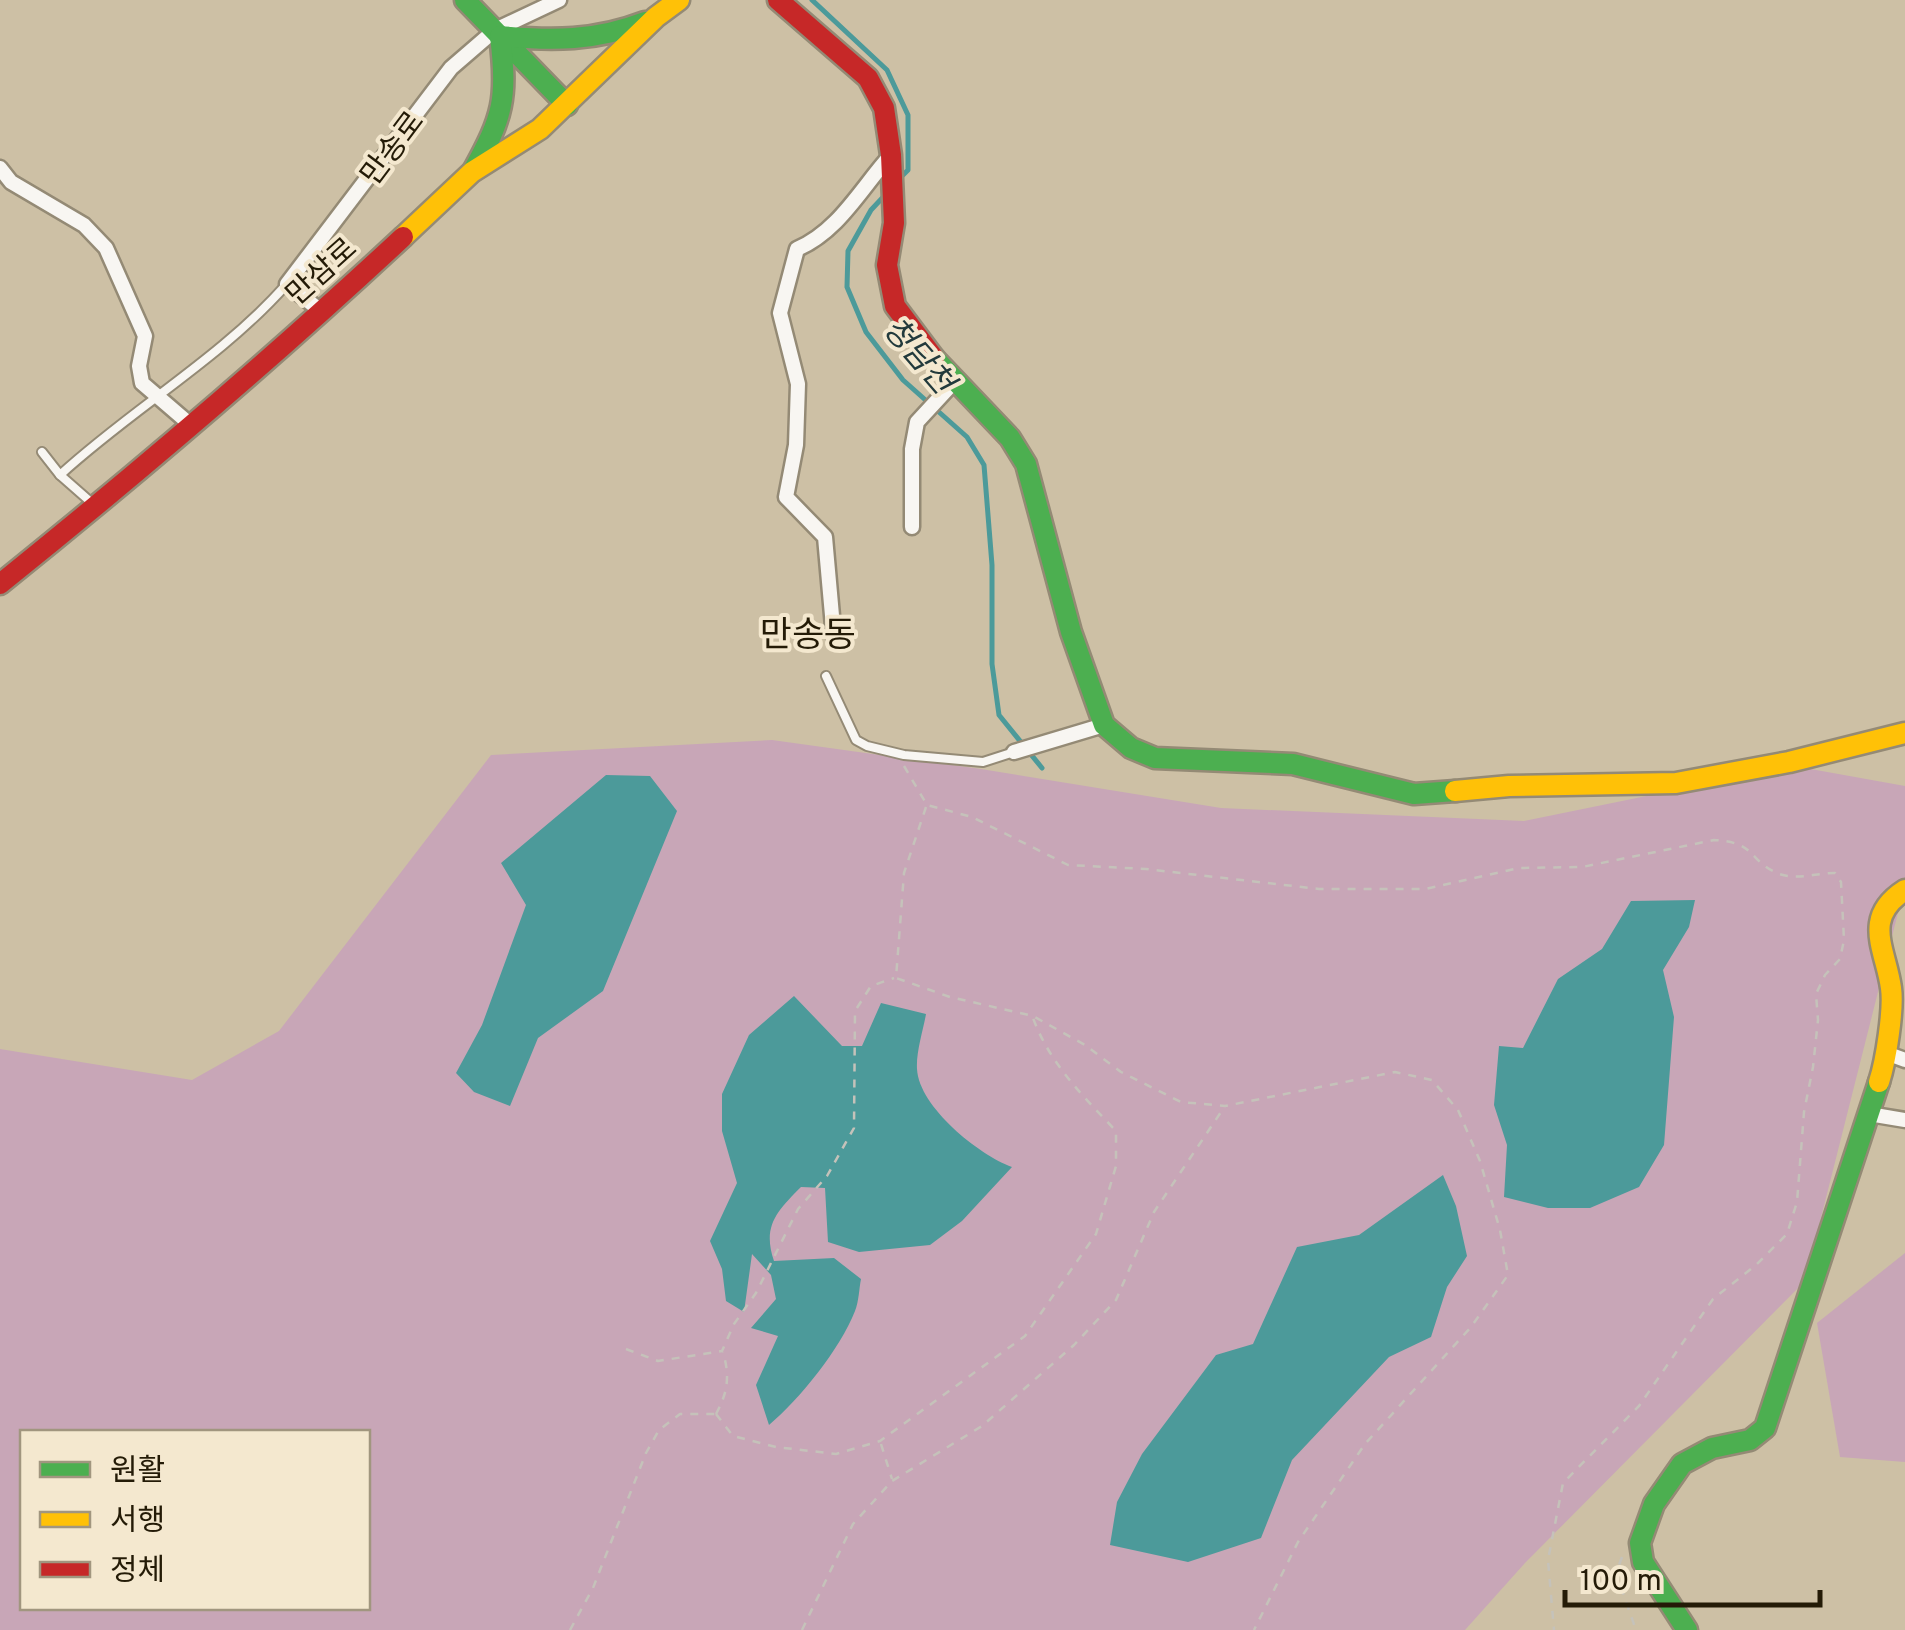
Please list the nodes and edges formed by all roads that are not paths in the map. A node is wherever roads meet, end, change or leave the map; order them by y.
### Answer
1 (465, 0) edge
2 (560, 0) edge
3 (678, 0) edge
4 (778, 0) edge
5 (656, 17) junction
6 (498, 33) junction
7 (567, 105) junction
8 (892, 164) junction
9 (0, 168) edge
10 (472, 172) junction
11 (288, 284) junction
12 (322, 312) junction
13 (947, 390) junction
14 (159, 394) junction
15 (192, 426) junction
16 (42, 452) dead end
17 (60, 474) junction
18 (96, 507) junction
19 (912, 527) dead end
20 (0, 584) edge
21 (834, 638) dead end
22 (826, 676) dead end
23 (1104, 725) junction
24 (1905, 733) edge
25 (1014, 752) joint
26 (1905, 890) edge
27 (1895, 1057) edge
28 (1869, 1114) junction
29 (1905, 1120) edge
30 (1687, 1630) edge

1 - 6 street
2 - 6 street, 만송로
3 - 5 street, 만삼로
4 - 8 street
5 - 6 street
5 - 7 street, 만삼로
6 - 7 street
6 - 10 street
6 - 11 street, 만송로
7 - 10 street, 만삼로
8 - 13 street
8 - 21 street
9 - 14 street
10 - 12 street, 만삼로
11 - 12 street
11 - 14 lane, 만송로
12 - 15 street, 만삼로
13 - 19 street
13 - 23 street
14 - 15 street
14 - 17 lane, 만송로
15 - 18 street, 만삼로
16 - 17 lane
17 - 18 lane
18 - 20 street, 만삼로
22 - 25 lane
23 - 24 street
23 - 25 street
26 - 27 street
27 - 28 street
28 - 29 street
28 - 30 street

